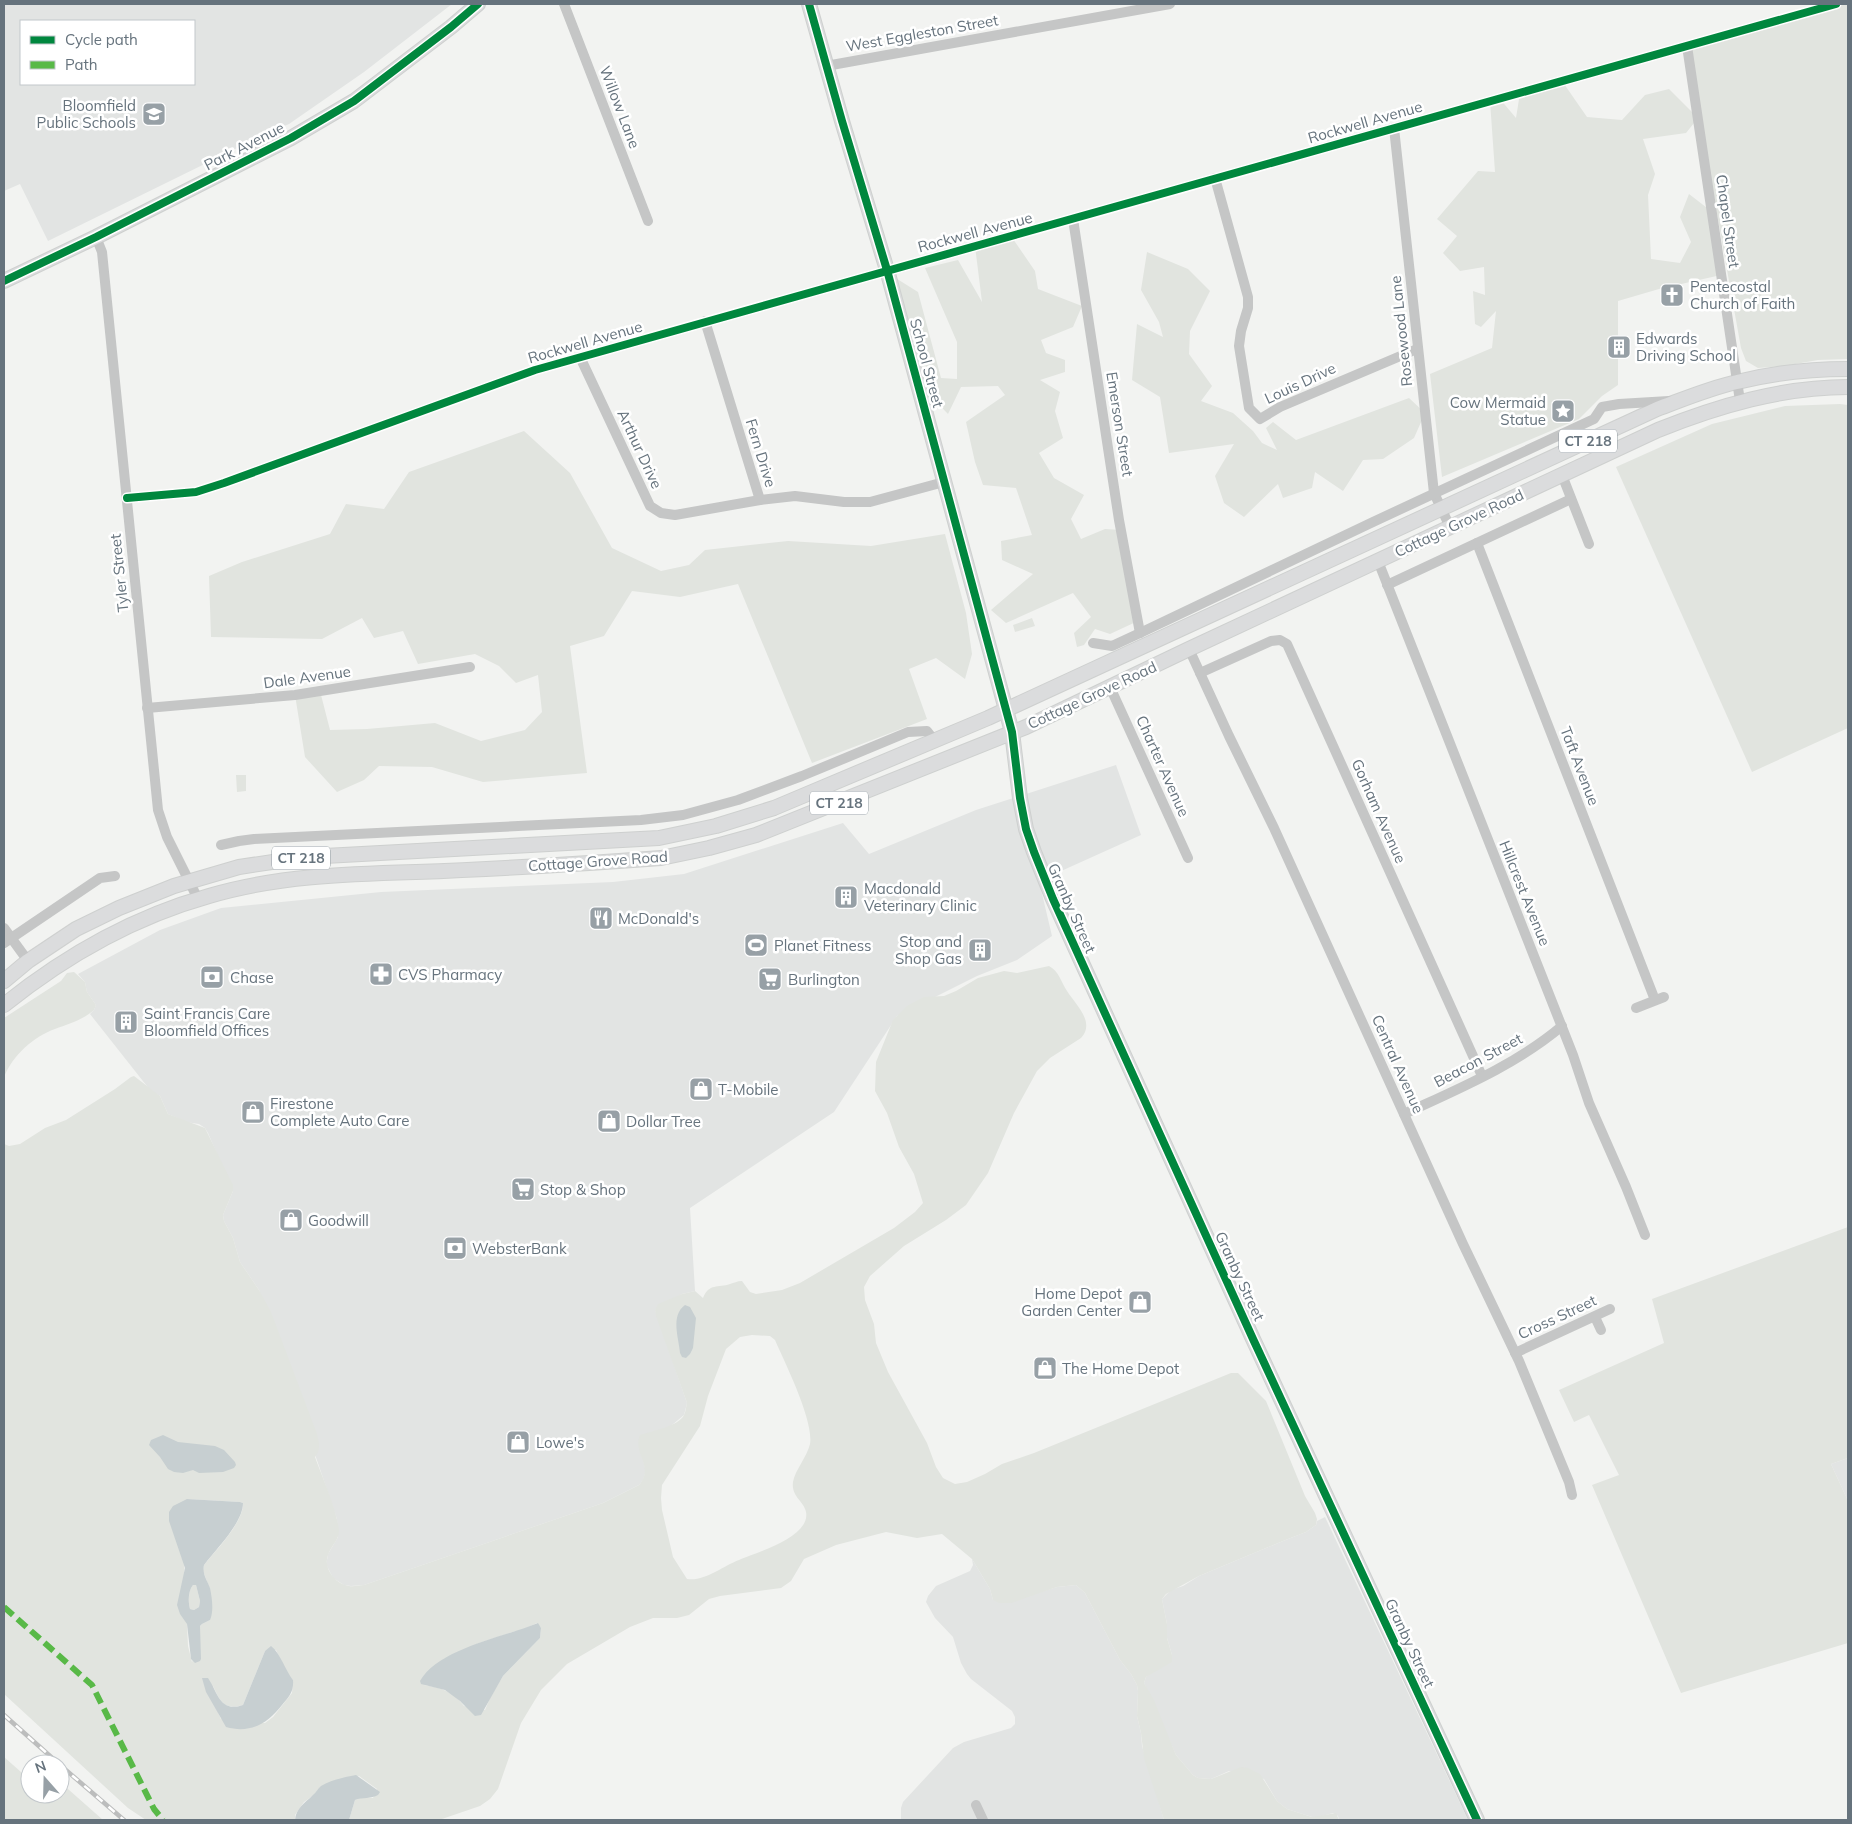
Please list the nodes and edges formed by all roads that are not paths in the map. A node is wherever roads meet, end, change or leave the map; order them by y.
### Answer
1 (478, 4) edge
2 (564, 4) edge
3 (809, 4) edge
4 (1170, 4) edge
5 (1836, 4) edge
6 (1687, 46) junction
7 (826, 66) junction
8 (1394, 128) junction
9 (1215, 178) junction
10 (1074, 219) junction
11 (648, 221) dead end
12 (96, 237) junction
13 (888, 270) junction
14 (4, 281) edge
15 (705, 321) junction
16 (1418, 349) junction
17 (580, 357) junction
18 (1848, 369) edge
19 (1737, 382) junction
20 (1848, 388) edge
21 (1680, 400) junction
22 (1740, 401) junction
23 (1562, 475) junction
24 (944, 482) junction
25 (1434, 493) junction
26 (127, 498) junction
27 (1571, 499) junction
28 (760, 500) junction
29 (1442, 509) junction
30 (1450, 527) junction
31 (1477, 543) junction
32 (1589, 544) dead end
33 (1378, 562) junction
34 (1387, 585) junction
35 (1140, 633) junction
36 (1093, 643) dead end
37 (1189, 649) junction
38 (470, 667) dead end
39 (1200, 673) junction
40 (1110, 687) junction
41 (147, 708) junction
42 (1005, 710) junction
43 (1012, 732) junction
44 (934, 740) junction
45 (813, 772) junction
46 (820, 789) junction
47 (553, 825) junction
48 (659, 838) junction
49 (553, 844) junction
50 (221, 845) dead end
51 (416, 852) junction
52 (661, 858) junction
53 (1188, 858) dead end
54 (416, 872) junction
55 (116, 876) dead end
56 (188, 882) junction
57 (198, 899) junction
58 (4, 928) edge
59 (7, 940) edge
60 (28, 962) junction
61 (4, 981) edge
62 (4, 1005) edge
63 (1636, 1008) dead end
64 (1562, 1026) junction
65 (1482, 1076) junction
66 (1404, 1114) junction
67 (1645, 1235) dead end
68 (1610, 1309) dead end
69 (1594, 1317) junction
70 (1601, 1330) dead end
71 (1515, 1353) junction
72 (1572, 1495) dead end
73 (976, 1805) dead end
74 (983, 1820) edge
75 (1477, 1820) edge

1 - 12 main road, Park Avenue
2 - 11 street, Willow Lane
3 - 7 main road, School Street
4 - 7 street, West Eggleston Street
5 - 6 street, Rockwell Avenue
6 - 8 street, Rockwell Avenue
6 - 19 street, Chapel Street
7 - 13 main road, School Street
8 - 9 street, Rockwell Avenue
8 - 16 street, Rosewood Lane
9 - 10 street, Rockwell Avenue
9 - 16 street, Louis Drive
10 - 13 street, Rockwell Avenue
10 - 35 street, Emerson Street
12 - 14 main road, Park Avenue
12 - 26 street, Tyler Street
13 - 15 street, Rockwell Avenue
13 - 24 main road, School Street
15 - 17 street, Rockwell Avenue
15 - 28 street, Fern Drive
16 - 25 street, Rosewood Lane
17 - 26 street, Rockwell Avenue
17 - 28 street, Arthur Drive
18 - 19 main road, Cottage Grove Road / CT 218
19 - 21 main road, Cottage Grove Road / CT 218
19 - 22 street, Chapel Street
20 - 22 main road, Cottage Grove Road / CT 218
21 - 25 street, Cottage Grove Road
21 - 29 main road, Cottage Grove Road / CT 218
22 - 23 main road, Cottage Grove Road / CT 218
23 - 27 street
23 - 30 main road, Cottage Grove Road / CT 218
24 - 28 street, Fern Drive
24 - 42 main road, School Street
25 - 29 street, Rosewood Lane
25 - 35 street, Cottage Grove Road
26 - 41 street, Tyler Street
27 - 31 street
27 - 32 street
29 - 30 street, Rosewood Lane
29 - 42 main road, Cottage Grove Road / CT 218
30 - 33 main road, Cottage Grove Road / CT 218
31 - 34 street
31 - 63 street, Taft Avenue
33 - 34 street, Hillcrest Avenue
33 - 37 main road, Cottage Grove Road / CT 218
34 - 64 street, Hillcrest Avenue
35 - 36 street, Cottage Grove Road
37 - 39 street, Central Avenue
37 - 40 main road, Cottage Grove Road / CT 218
38 - 41 street, Dale Avenue
39 - 65 street, Gorham Avenue
39 - 66 street, Central Avenue
40 - 43 main road, Cottage Grove Road / CT 218
40 - 53 street, Charter Avenue
41 - 56 street, Tyler Street
42 - 43 main road, School Street
42 - 44 main road, Cottage Grove Road / CT 218
43 - 52 main road, Cottage Grove Road / CT 218
43 - 75 main road, Granby Street
44 - 45 street
44 - 46 main road, Cottage Grove Road / CT 218
45 - 46 street
45 - 47 street
46 - 48 main road, Cottage Grove Road / CT 218
47 - 49 street, Cottage Grove Road
47 - 50 street
48 - 49 main road, Cottage Grove Road / CT 218
48 - 52 main road
49 - 51 main road, Cottage Grove Road / CT 218
51 - 54 main road
51 - 56 main road, Cottage Grove Road / CT 218
52 - 54 main road, Cottage Grove Road / CT 218
54 - 57 main road, Cottage Grove Road / CT 218
55 - 59 street
56 - 57 street, Tyler Street
56 - 60 main road, Cottage Grove Road / CT 218
57 - 62 main road, Cottage Grove Road / CT 218
58 - 59 street
59 - 60 street
60 - 61 main road, Cottage Grove Road / CT 218
64 - 65 street, Beacon Street
64 - 67 street, Hillcrest Avenue
65 - 66 street, Beacon Street
66 - 71 street, Central Avenue
68 - 69 street, Cross Street
69 - 70 street
69 - 71 street, Cross Street
71 - 72 street, Central Avenue
73 - 74 street

